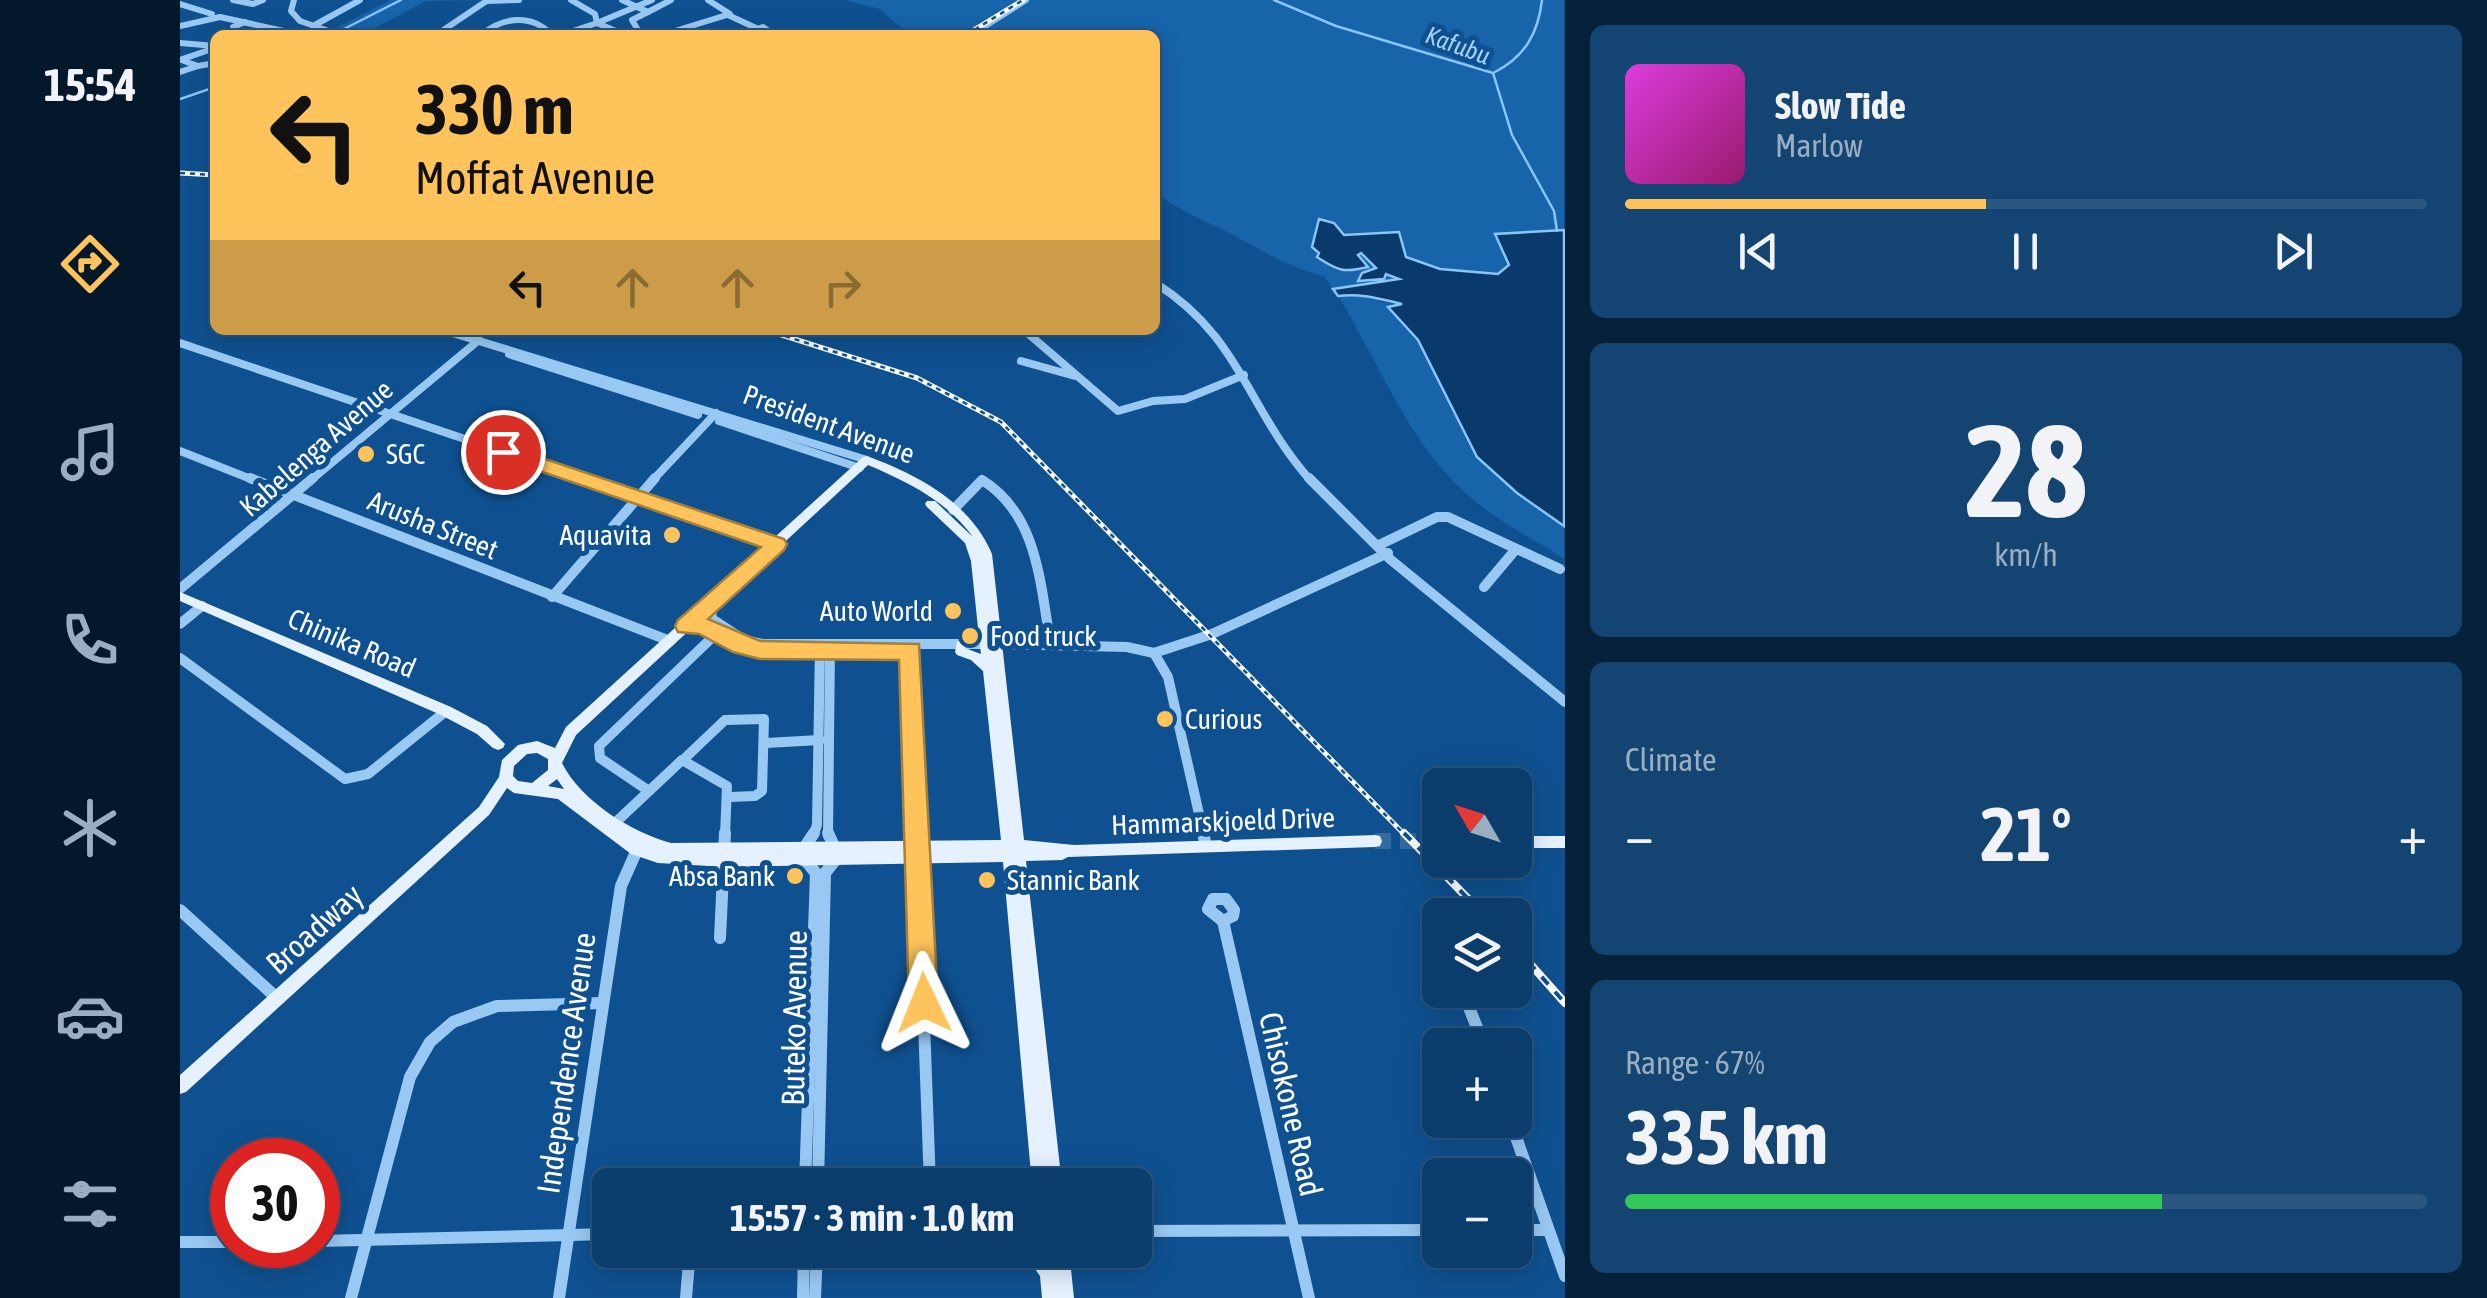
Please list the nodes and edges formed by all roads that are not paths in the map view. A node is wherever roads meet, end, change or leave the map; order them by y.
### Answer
1 (233, 0) edge
2 (262, 0) edge
3 (294, 0) edge
4 (360, 0) edge
5 (519, 0) edge
6 (571, 0) edge
7 (622, 0) edge
8 (652, 0) edge
9 (671, 0) edge
10 (708, 0) edge
11 (1026, 0) edge
12 (487, 1) edge
13 (180, 4) edge
14 (634, 7) junction
15 (648, 12) junction
16 (728, 15) junction
17 (220, 17) junction
18 (245, 22) junction
19 (597, 23) junction
20 (180, 26) edge
21 (311, 26) junction
22 (689, 28) junction
23 (756, 28) junction
24 (234, 30) edge
25 (276, 30) edge
26 (301, 30) edge
27 (324, 30) edge
28 (444, 30) edge
29 (487, 30) edge
30 (547, 30) edge
31 (577, 30) edge
32 (613, 30) edge
33 (638, 30) edge
34 (681, 30) edge
35 (692, 30) edge
36 (751, 30) edge
37 (768, 30) edge
38 (979, 30) edge
39 (180, 43) edge
40 (210, 46) edge
41 (210, 49) edge
42 (182, 59) edge
43 (210, 64) edge
44 (198, 66) junction
45 (180, 72) edge
46 (1160, 287) edge
47 (459, 335) edge
48 (1030, 335) edge
49 (475, 340) junction
50 (180, 343) edge
51 (1021, 362) dead end
52 (1244, 375) junction
53 (1081, 378) junction
54 (410, 396) junction
55 (361, 404) junction
56 (390, 414) junction
57 (714, 416) junction
58 (365, 435) junction
59 (180, 450) edge
60 (864, 464) junction
61 (297, 494) junction
62 (637, 497) junction
63 (956, 517) junction
64 (777, 544) junction
65 (1516, 548) junction
66 (1383, 549) junction
67 (1560, 569) dead end
68 (1484, 587) dead end
69 (180, 592) edge
70 (552, 597) junction
71 (710, 604) junction
72 (202, 606) junction
73 (180, 624) edge
74 (686, 626) junction
75 (720, 630) junction
76 (670, 641) junction
77 (994, 645) junction
78 (1051, 646) junction
79 (825, 648) junction
80 (961, 648) junction
81 (910, 651) junction
82 (1154, 653) junction
83 (180, 658) edge
84 (991, 671) junction
85 (1564, 702) edge
86 (446, 711) junction
87 (571, 731) junction
88 (822, 740) junction
89 (498, 744) junction
90 (766, 744) junction
91 (534, 747) junction
92 (684, 759) junction
93 (556, 762) junction
94 (505, 774) junction
95 (529, 789) junction
96 (648, 790) junction
97 (730, 797) junction
98 (484, 811) junction
99 (616, 822) junction
100 (1012, 823) junction
101 (1375, 841) tunnel mouth
102 (1532, 842) edge
103 (1564, 842) edge
104 (639, 845) junction
105 (1206, 846) junction
106 (1015, 851) junction
107 (1052, 851) junction
108 (836, 852) junction
109 (982, 852) junction
110 (803, 853) junction
111 (918, 853) junction
112 (726, 855) junction
113 (1018, 882) junction
114 (180, 910) edge
115 (1223, 922) dead end
116 (819, 930) junction
117 (720, 938) dead end
118 (278, 999) junction
119 (603, 1003) junction
120 (815, 1058) junction
121 (180, 1086) edge
122 (1516, 1138) edge
123 (806, 1168) edge
124 (818, 1168) edge
125 (929, 1168) edge
126 (1039, 1168) edge
127 (1052, 1168) edge
128 (1292, 1230) junction
129 (1422, 1230) edge
130 (1532, 1230) edge
131 (1548, 1230) junction
132 (1152, 1231) edge
133 (592, 1234) edge
134 (568, 1235) junction
135 (365, 1240) junction
136 (340, 1241) edge
137 (180, 1242) edge
138 (210, 1242) edge
139 (688, 1268) edge
140 (804, 1268) edge
141 (816, 1268) edge
142 (1056, 1268) edge
143 (1058, 1268) edge
144 (1564, 1276) edge
145 (351, 1298) edge
146 (559, 1298) edge
147 (686, 1298) edge
148 (803, 1298) edge
149 (815, 1298) edge
150 (1051, 1298) edge
151 (1065, 1298) edge
152 (1308, 1298) edge

1 - 2 street
3 - 21 street
4 - 21 street
5 - 12 street
6 - 19 street
7 - 14 street
8 - 14 street
9 - 15 street
10 - 16 street
11 - 38 street
12 - 28 street
13 - 17 street
14 - 15 street
14 - 19 street
15 - 33 street
16 - 22 street
16 - 23 street
17 - 18 street
17 - 20 street
18 - 24 street
18 - 25 street
19 - 31 street
19 - 32 street
21 - 26 street
21 - 27 street
22 - 34 street
22 - 35 street
23 - 36 street
23 - 37 street
29 - 30 street
39 - 40 street
41 - 42 street
42 - 44 street
43 - 44 street
44 - 45 street
46 - 52 street
47 - 49 street, President Avenue
48 - 53 street
49 - 54 street, Kabelenga Avenue
49 - 57 street, President Avenue
50 - 55 street
51 - 53 street
52 - 53 street
52 - 66 street
54 - 55 street
54 - 56 street, Kabelenga Avenue
55 - 56 street
55 - 58 street
56 - 58 street, Kabelenga Avenue
56 - 62 street
57 - 60 street, President Avenue
57 - 62 street
58 - 61 street, Kabelenga Avenue
59 - 61 street, Arusha Street
60 - 63 main road, President Avenue
60 - 64 main road
61 - 69 street, Kabelenga Avenue
61 - 70 street, Arusha Street
62 - 64 street
62 - 70 street
63 - 77 main road, President Avenue
63 - 78 street
64 - 71 main road
65 - 66 street
65 - 67 street
65 - 68 street
66 - 82 street
66 - 85 street
69 - 72 main road, Chinika Road
70 - 76 street, Arusha Street
71 - 74 main road
71 - 75 street
72 - 73 street
72 - 86 main road, Chinika Road
74 - 75 street
74 - 76 main road
75 - 79 street
75 - 96 street
76 - 87 main road
77 - 78 street
77 - 80 main road
77 - 80 street
77 - 84 main road, President Avenue
77 - 100 main road, President Avenue
78 - 82 street
79 - 80 street
79 - 81 street
79 - 88 street, Buteko Avenue
80 - 81 street
80 - 84 main road
81 - 111 street
82 - 105 street
83 - 86 street
84 - 100 main road, President Avenue
86 - 89 main road, Chinika Road
87 - 91 main road
87 - 93 main road
88 - 90 street
88 - 108 street, Buteko Avenue
88 - 110 street, Buteko Avenue
89 - 91 main road
89 - 94 main road
90 - 92 street
90 - 97 street
91 - 93 main road
91 - 94 main road
92 - 96 street
92 - 97 street
93 - 95 main road
93 - 99 main road
94 - 95 main road
94 - 98 main road
95 - 98 main road
95 - 104 main road
96 - 99 street
97 - 112 street
98 - 118 main road, Broadway
99 - 104 main road
100 - 106 main road, President Avenue
100 - 107 main road
100 - 109 main road
101 - 105 main road, Hammarskjoeld Drive
102 - 103 main road
104 - 112 main road
104 - 119 street, Independence Avenue
105 - 107 main road, Hammarskjoeld Drive
106 - 107 main road
106 - 109 main road
106 - 113 main road, President Avenue
107 - 113 main road
108 - 110 main road
108 - 111 main road
108 - 116 street, Buteko Avenue
109 - 111 main road
109 - 113 main road
110 - 112 main road
110 - 116 street, Buteko Avenue
111 - 125 street
112 - 117 street
113 - 126 main road, President Avenue
113 - 127 main road, President Avenue
114 - 118 street
115 - 128 street, Chisokone Road
116 - 120 street, Buteko Avenue
118 - 121 main road, Broadway
119 - 134 street, Independence Avenue
119 - 135 street
120 - 123 street, Buteko Avenue
120 - 124 street, Buteko Avenue
122 - 131 street
128 - 129 street
128 - 132 street
128 - 152 street, Chisokone Road
130 - 131 street
131 - 144 street
133 - 134 street
134 - 135 street
134 - 146 street, Independence Avenue
135 - 136 street
135 - 145 street
137 - 138 street
139 - 147 street
140 - 148 street
141 - 149 street
142 - 150 main road
143 - 151 main road

